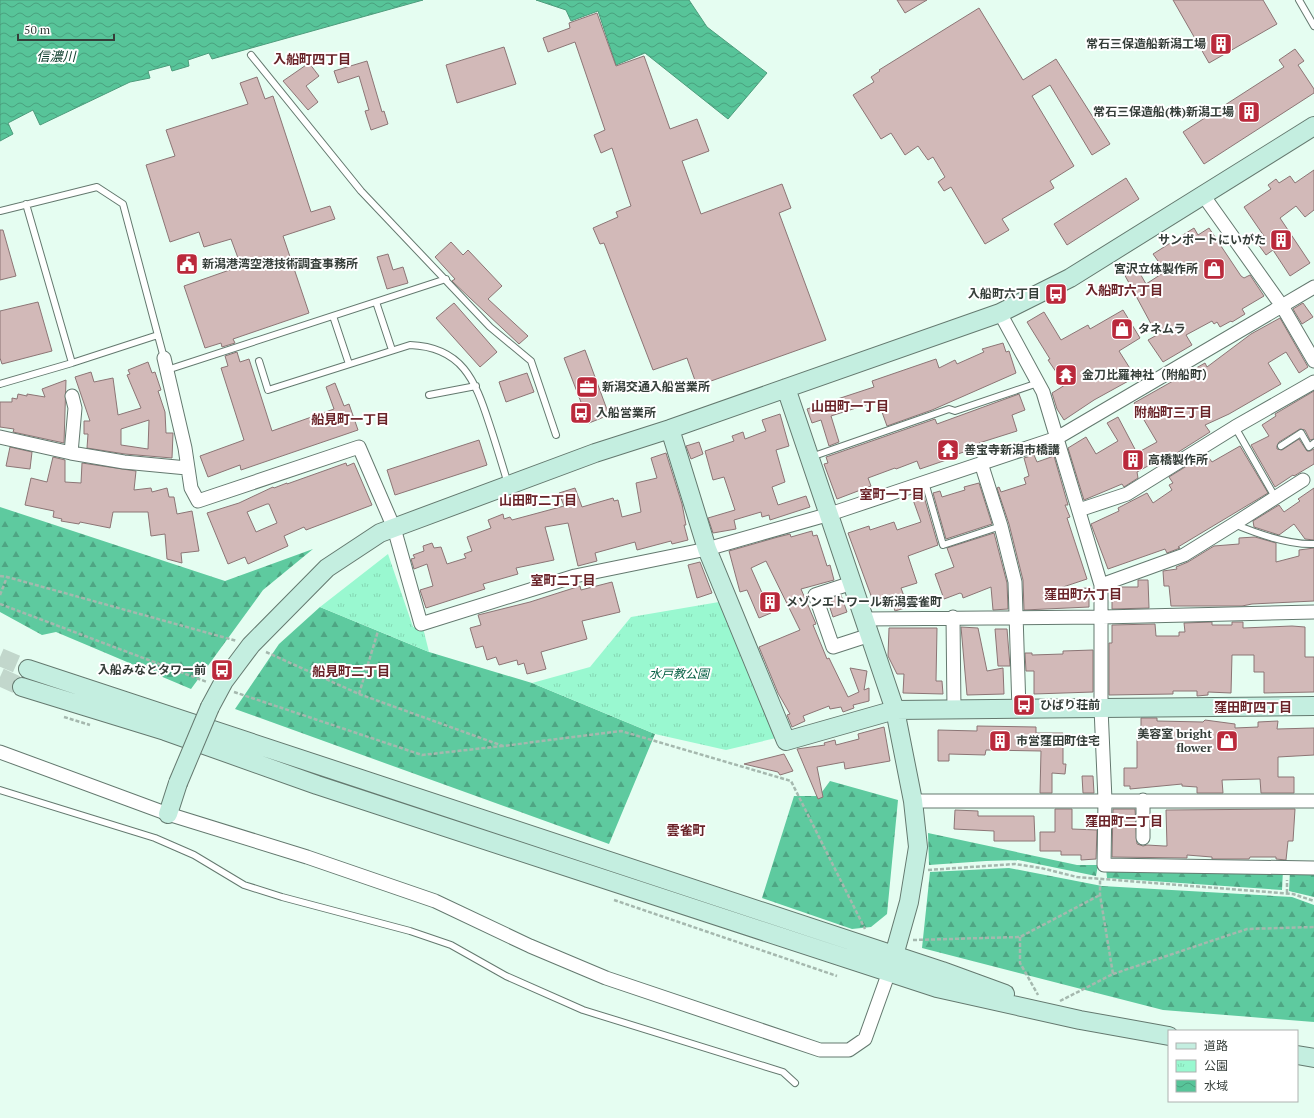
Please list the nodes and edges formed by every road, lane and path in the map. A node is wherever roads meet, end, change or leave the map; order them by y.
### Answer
1 (1299, 0) edge
2 (1314, 26) edge
3 (251, 54) dead end
4 (1314, 126) edge
5 (1203, 195) junction
6 (26, 204) junction
7 (0, 211) edge
8 (446, 279) junction
9 (1314, 287) edge
10 (376, 302) junction
11 (1282, 306) junction
12 (1000, 313) junction
13 (333, 316) junction
14 (158, 335) junction
15 (392, 350) junction
16 (259, 361) dead end
17 (1314, 361) edge
18 (72, 363) junction
19 (165, 364) junction
20 (349, 364) junction
21 (1314, 382) edge
22 (1038, 383) junction
23 (0, 384) edge
24 (476, 386) junction
25 (786, 388) junction
26 (429, 395) dead end
27 (72, 396) dead end
28 (1235, 427) junction
29 (670, 429) junction
30 (556, 435) dead end
31 (0, 437) edge
32 (1057, 438) junction
33 (1314, 444) edge
34 (1281, 446) dead end
35 (71, 453) junction
36 (810, 457) junction
37 (981, 463) junction
38 (188, 468) junction
39 (1303, 480) dead end
40 (925, 482) junction
41 (509, 486) junction
42 (1275, 497) junction
43 (1079, 510) junction
44 (830, 514) junction
45 (1234, 524) junction
46 (1001, 526) junction
47 (394, 528) junction
48 (1314, 544) edge
49 (708, 549) junction
50 (0, 576) edge
51 (7, 577) junction
52 (852, 583) junction
53 (1101, 585) junction
54 (0, 594) edge
55 (0, 604) edge
56 (1314, 612) edge
57 (1102, 617) junction
58 (953, 618) junction
59 (1015, 618) junction
60 (867, 627) junction
61 (378, 631) dead end
62 (250, 645) junction
63 (28, 669) tunnel mouth
64 (22, 687) tunnel mouth
65 (221, 687) junction
66 (358, 694) junction
67 (1314, 706) edge
68 (1101, 708) junction
69 (895, 710) junction
70 (954, 710) junction
71 (1019, 710) junction
72 (503, 746) junction
73 (0, 752) edge
74 (0, 790) edge
75 (1105, 800) junction
76 (1144, 800) junction
77 (913, 801) junction
78 (1314, 801) edge
79 (168, 814) junction
80 (1144, 838) dead end
81 (1314, 868) edge
82 (1100, 879) dead end
83 (1100, 895) junction
84 (1314, 927) edge
85 (1020, 937) junction
86 (897, 948) junction
87 (874, 949) junction
88 (889, 972) junction
89 (1113, 974) junction
90 (1045, 1008) junction
91 (1080, 1020) junction
92 (1168, 1036) edge
93 (1298, 1056) edge
94 (1314, 1058) edge
95 (795, 1083) dead end

1 - 2 lane
3 - 8 lane
4 - 5 street
5 - 11 street
5 - 12 street
6 - 7 lane
6 - 14 lane
6 - 18 lane
8 - 10 lane
8 - 30 lane
9 - 11 street
10 - 13 lane
10 - 15 lane
11 - 17 street
11 - 32 street
12 - 22 street
12 - 25 street
13 - 19 lane
13 - 20 lane
14 - 18 lane
14 - 19 lane
15 - 20 lane
15 - 24 lane
16 - 20 lane
18 - 23 lane
19 - 38 street
21 - 28 street
22 - 32 street
22 - 36 lane
24 - 26 lane
24 - 41 lane
25 - 29 street
25 - 36 street
27 - 35 street
28 - 42 lane
28 - 43 street
29 - 41 street
29 - 49 street
31 - 35 street
32 - 37 street
32 - 43 street
33 - 34 lane
35 - 38 street
36 - 44 street
37 - 40 street
37 - 46 street
38 - 47 street
39 - 42 street
40 - 44 street
40 - 46 lane
41 - 47 street
42 - 45 street
43 - 53 street
44 - 49 street
44 - 52 street
45 - 48 lane
45 - 53 street
46 - 59 street
47 - 49 street
47 - 62 street
49 - 69 street
50 - 51 path
51 - 54 path
51 - 62 path
52 - 60 street
52 - 60 street
53 - 57 street
55 - 65 path
56 - 57 street
57 - 59 street
57 - 68 street
58 - 59 street
58 - 60 street
58 - 70 street
59 - 71 street
60 - 69 street
61 - 66 path
62 - 65 street
62 - 66 path
63 - 87 street
64 - 88 street
65 - 72 path
65 - 79 street, bridge
66 - 72 path
67 - 68 street
68 - 71 street
68 - 75 street
69 - 70 street
69 - 77 street
70 - 71 street
72 - 87 path
73 - 79 street
74 - 95 lane
75 - 76 street
75 - 77 street
75 - 81 street
76 - 78 street
76 - 80 street
77 - 86 street
79 - 88 street
82 - 83 path
83 - 85 path
83 - 89 path
84 - 89 path
85 - 86 path
85 - 90 path
86 - 87 street
86 - 88 street
86 - 90 street
88 - 91 street
89 - 90 path
90 - 91 street
91 - 92 street
93 - 94 street

